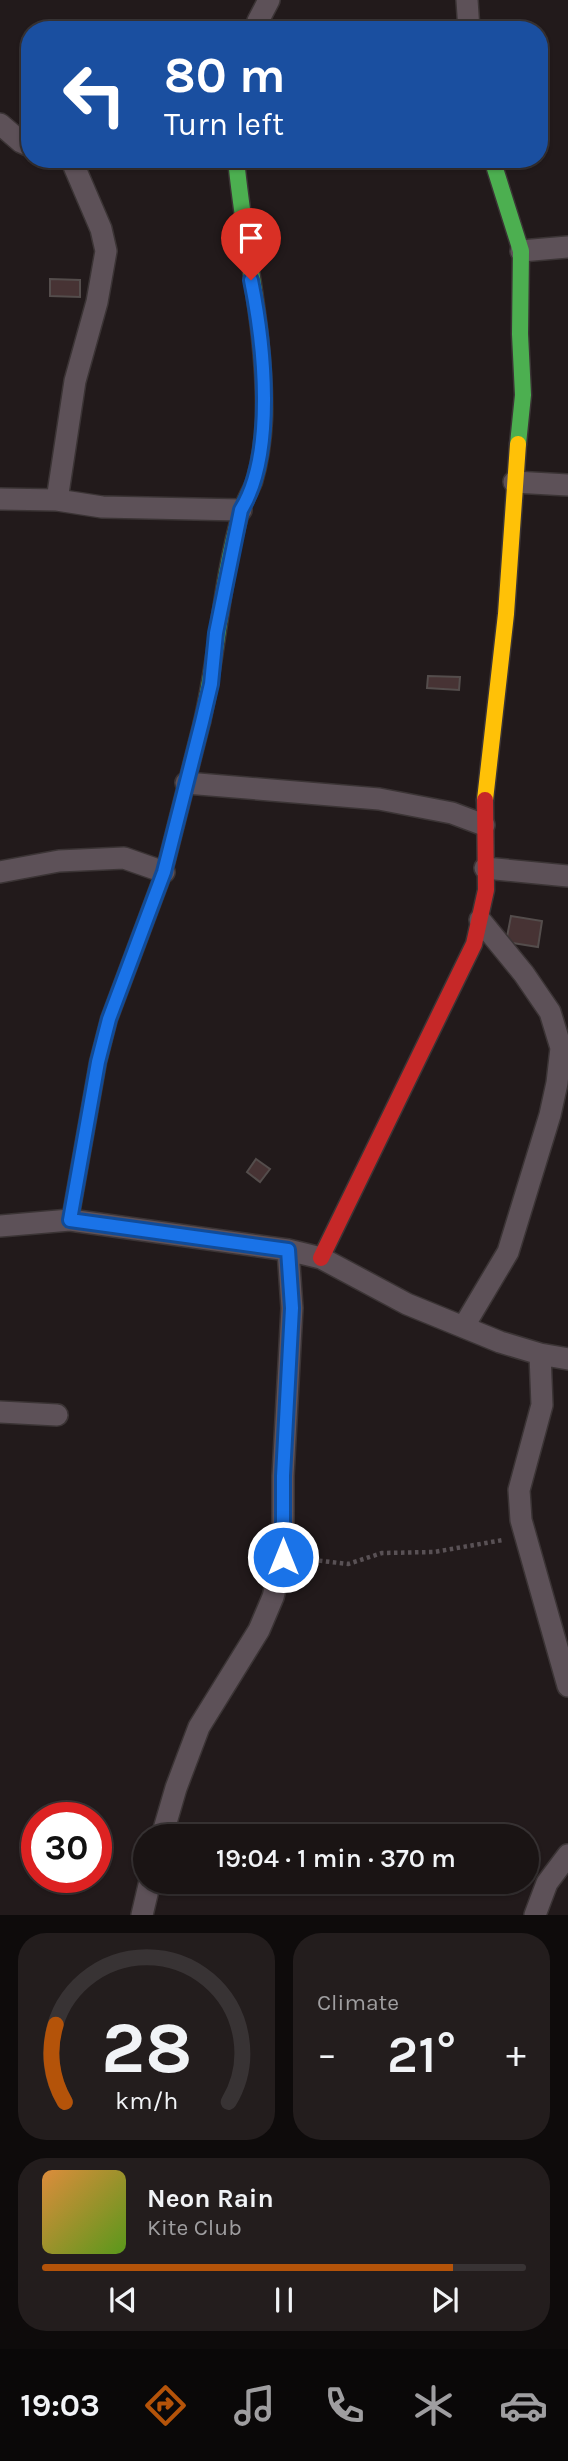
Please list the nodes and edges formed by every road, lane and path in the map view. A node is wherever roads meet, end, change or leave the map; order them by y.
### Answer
1 (269, 0) edge
2 (467, 0) edge
3 (258, 21) edge
4 (468, 21) edge
5 (0, 124) edge
6 (21, 142) edge
7 (75, 168) edge
8 (237, 168) edge
9 (495, 168) edge
10 (568, 247) edge
11 (521, 251) junction
12 (514, 482) junction
13 (568, 485) edge
14 (0, 499) edge
15 (57, 500) junction
16 (241, 510) junction
17 (186, 783) junction
18 (484, 825) junction
19 (485, 868) junction
20 (0, 872) edge
21 (164, 872) junction
22 (568, 876) edge
23 (481, 920) junction
24 (70, 1220) junction
25 (0, 1226) edge
26 (288, 1250) junction
27 (321, 1258) junction
28 (464, 1326) junction
29 (540, 1354) junction
30 (568, 1359) edge
31 (0, 1412) edge
32 (57, 1415) dead end
33 (524, 1535) junction
34 (283, 1557) junction
35 (568, 1686) edge
36 (166, 1824) edge
37 (568, 1855) edge
38 (147, 1894) edge
39 (142, 1915) edge
40 (535, 1915) edge

1 - 3 street
2 - 4 street
5 - 6 street
7 - 15 street
8 - 16 street
9 - 11 street
10 - 11 street
11 - 12 street
12 - 13 street
12 - 18 street
14 - 15 street
15 - 16 street
16 - 17 street
17 - 18 street
17 - 21 street
18 - 19 street
19 - 22 street
19 - 23 street
20 - 21 street
21 - 24 street
23 - 27 street
23 - 28 street
24 - 25 street
24 - 26 street
26 - 27 street
26 - 34 street
27 - 28 street
28 - 29 street
29 - 30 street
29 - 33 street
31 - 32 street
33 - 34 path
33 - 35 street
34 - 36 street
37 - 40 street
38 - 39 street

